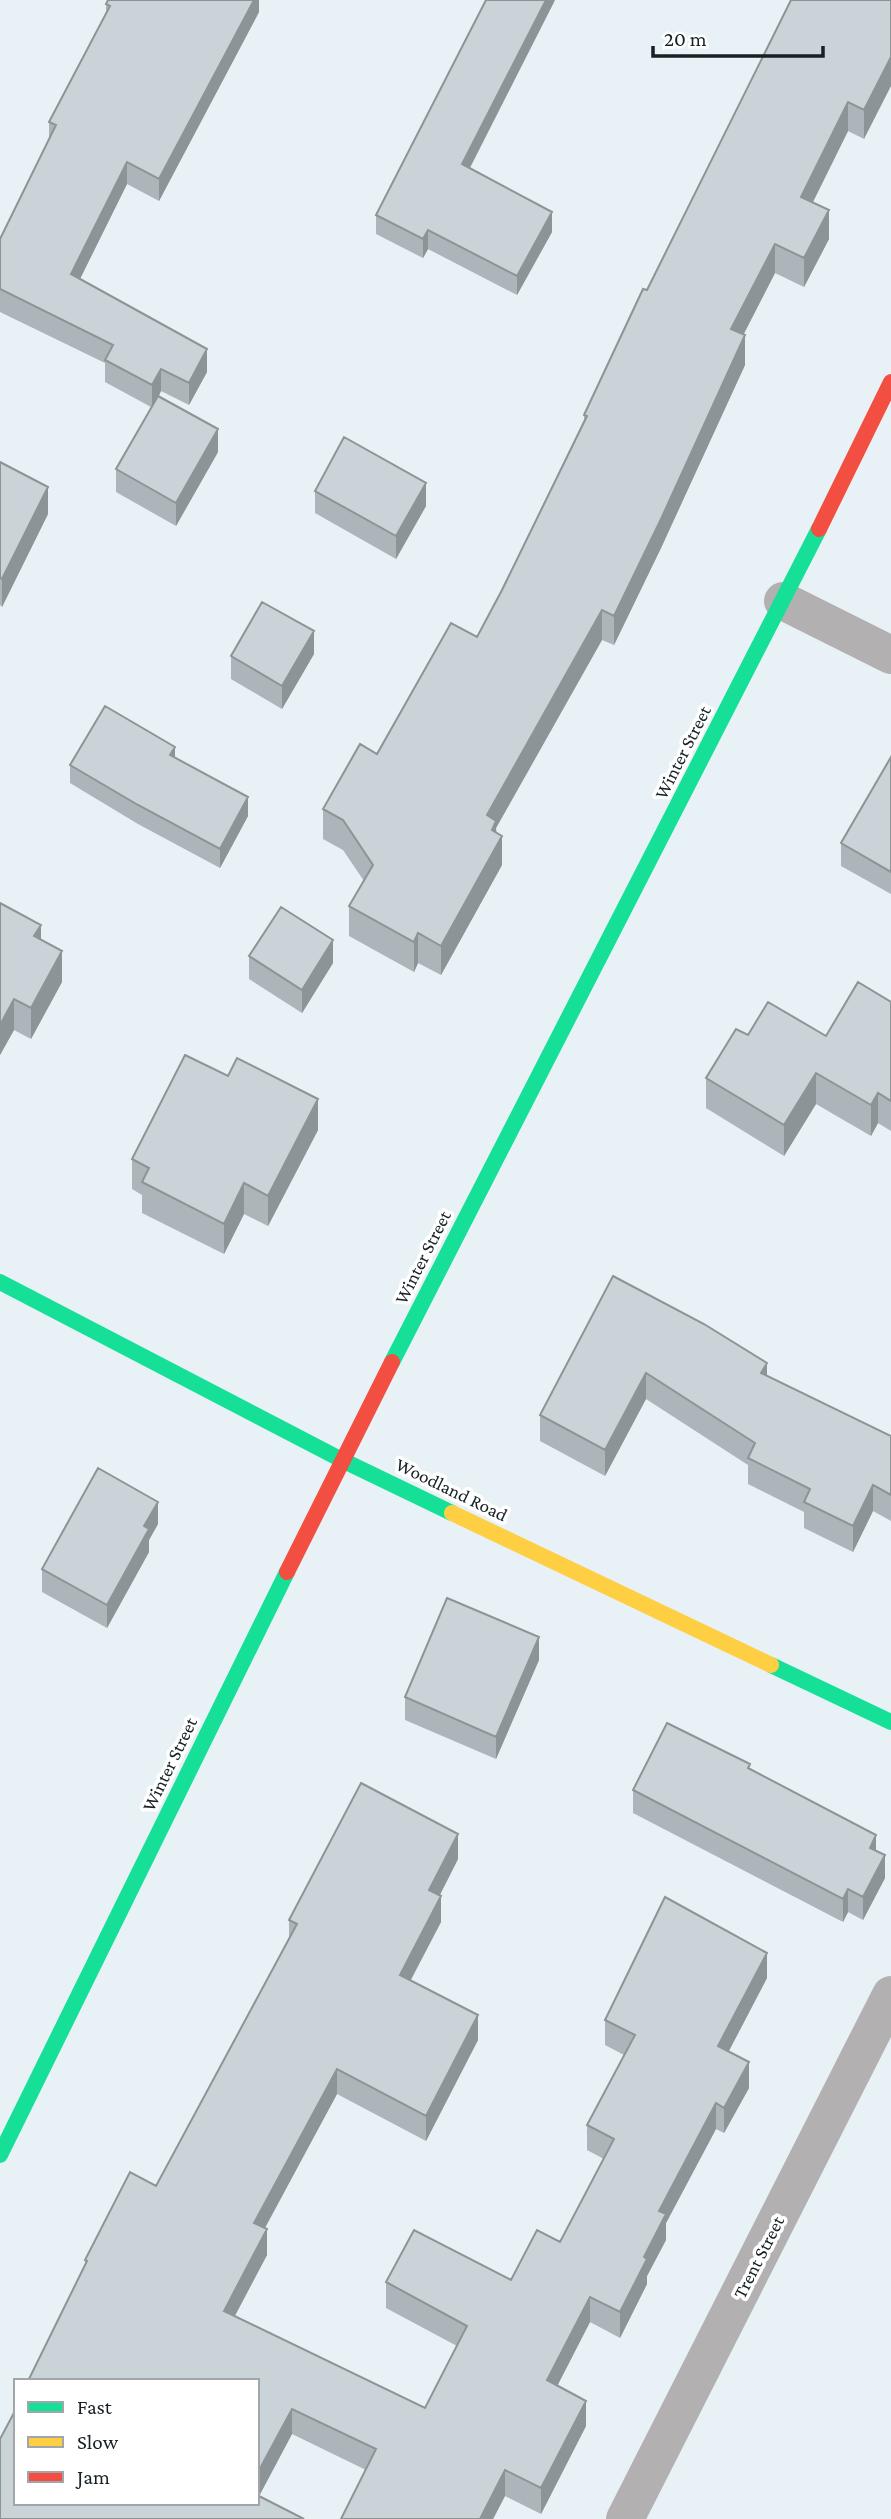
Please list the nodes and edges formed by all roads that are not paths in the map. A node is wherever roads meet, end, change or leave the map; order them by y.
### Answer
1 (891, 382) edge
2 (783, 601) junction
3 (891, 655) edge
4 (0, 1282) edge
5 (342, 1460) junction
6 (891, 1722) edge
7 (891, 1995) edge
8 (0, 2155) edge
9 (625, 2519) edge

1 - 2 main road, Winter Street
2 - 3 street
2 - 5 main road, Winter Street
4 - 5 main road, Woodland Road
5 - 6 main road, Woodland Road
5 - 8 main road, Winter Street
7 - 9 street, Trent Street

